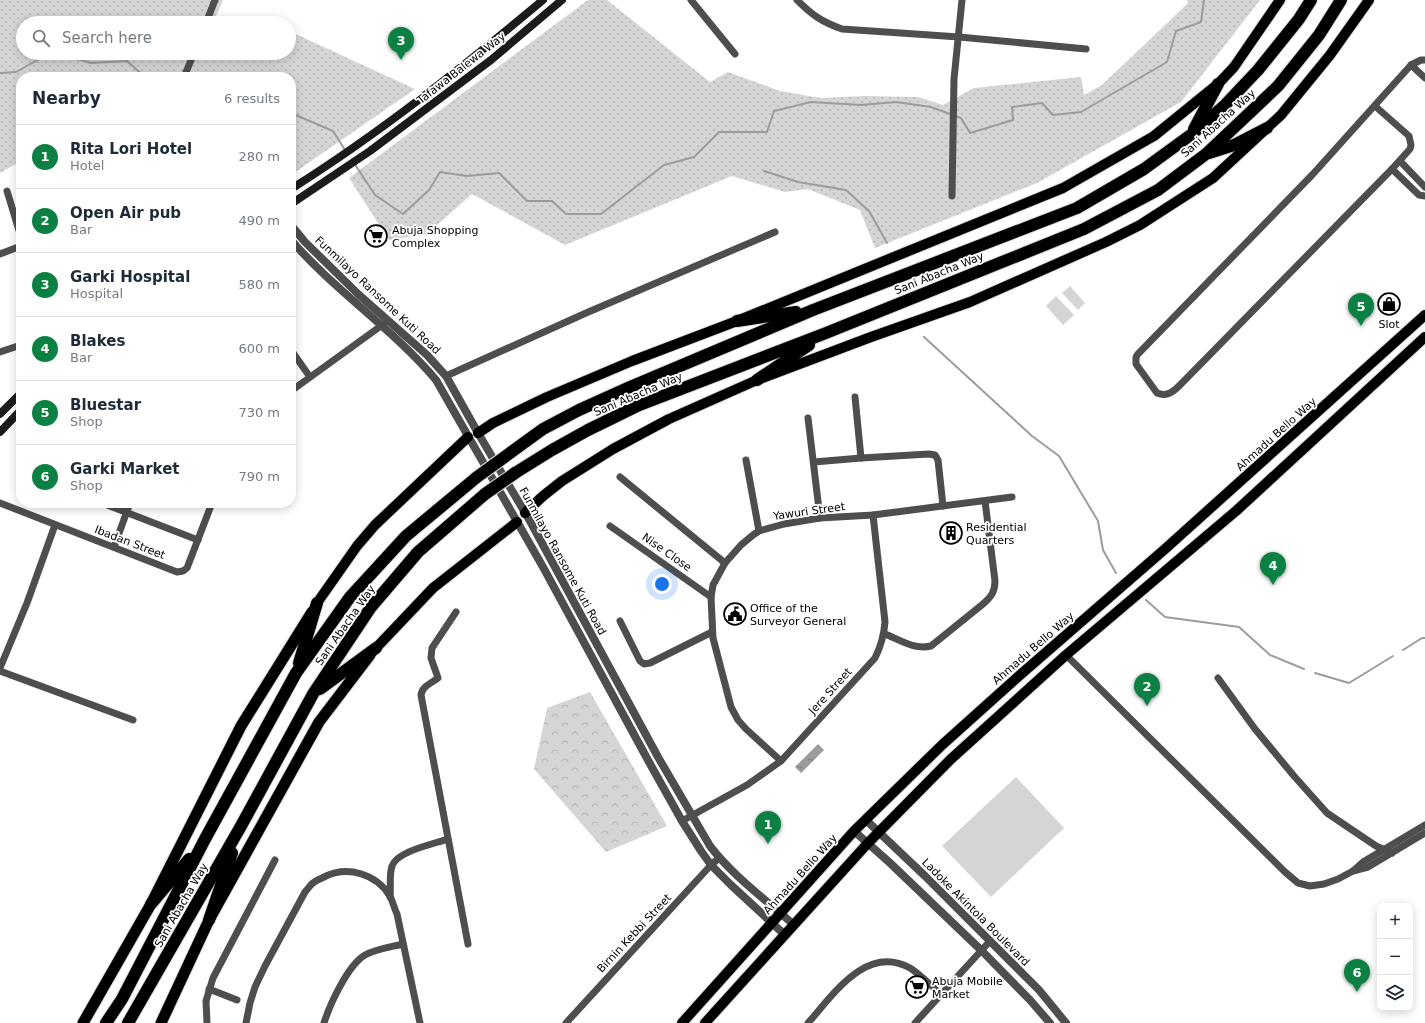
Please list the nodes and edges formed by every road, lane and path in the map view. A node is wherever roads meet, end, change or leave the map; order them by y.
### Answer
1 (215, 0) edge
2 (543, 0) edge
3 (562, 0) edge
4 (797, 0) edge
5 (962, 0) edge
6 (1280, 0) edge
7 (1311, 0) edge
8 (1341, 0) edge
9 (1368, 0) edge
10 (693, 1) edge
11 (209, 16) edge
12 (959, 37) junction
13 (1086, 49) dead end
14 (735, 54) dead end
15 (191, 60) edge
16 (1425, 60) edge
17 (1411, 65) junction
18 (187, 72) edge
19 (1425, 78) edge
20 (1218, 84) junction
21 (1375, 106) junction
22 (1266, 128) junction
23 (1192, 134) junction
24 (1206, 154) junction
25 (1400, 161) junction
26 (1392, 169) junction
27 (296, 185) edge
28 (1425, 187) edge
29 (7, 191) dead end
30 (952, 196) dead end
31 (1425, 196) edge
32 (296, 201) edge
33 (16, 221) edge
34 (296, 231) edge
35 (776, 232) dead end
36 (296, 245) edge
37 (16, 248) edge
38 (0, 254) edge
39 (813, 310) junction
40 (1425, 315) edge
41 (388, 321) junction
42 (737, 321) junction
43 (381, 326) junction
44 (826, 334) junction
45 (1425, 337) edge
46 (16, 347) edge
47 (0, 352) edge
48 (296, 357) edge
49 (446, 376) junction
50 (310, 377) junction
51 (757, 380) junction
52 (296, 387) edge
53 (855, 397) dead end
54 (16, 398) edge
55 (0, 414) edge
56 (16, 415) edge
57 (808, 418) dead end
58 (0, 432) edge
59 (478, 433) junction
60 (468, 437) junction
61 (861, 458) junction
62 (746, 460) dead end
63 (814, 462) junction
64 (620, 477) dead end
65 (1012, 498) dead end
66 (985, 501) junction
67 (0, 503) edge
68 (943, 506) junction
69 (116, 508) edge
70 (128, 508) edge
71 (210, 508) edge
72 (127, 512) junction
73 (525, 513) junction
74 (872, 515) junction
75 (820, 518) junction
76 (517, 522) junction
77 (55, 525) junction
78 (610, 526) dead end
79 (760, 531) junction
80 (198, 540) junction
81 (114, 547) junction
82 (725, 563) junction
83 (710, 597) junction
84 (317, 603) junction
85 (456, 612) dead end
86 (620, 621) dead end
87 (712, 632) junction
88 (885, 634) junction
89 (376, 648) junction
90 (1066, 654) junction
91 (0, 670) edge
92 (296, 672) junction
93 (1218, 678) dead end
94 (313, 694) junction
95 (134, 720) dead end
96 (780, 762) junction
97 (691, 815) junction
98 (866, 820) junction
99 (682, 821) junction
100 (1425, 825) edge
101 (241, 826) junction
102 (854, 832) junction
103 (879, 832) junction
104 (1425, 833) edge
105 (205, 839) junction
106 (448, 839) junction
107 (868, 843) junction
108 (1384, 850) junction
109 (1392, 853) junction
110 (720, 858) junction
111 (275, 860) dead end
112 (712, 865) junction
113 (1353, 871) junction
114 (390, 898) junction
115 (152, 904) junction
116 (781, 913) junction
117 (209, 920) junction
118 (772, 923) junction
119 (794, 925) junction
120 (785, 935) junction
121 (990, 941) junction
122 (403, 944) junction
123 (468, 944) dead end
124 (982, 951) junction
125 (209, 988) junction
126 (941, 994) junction
127 (237, 1000) dead end
128 (83, 1023) edge
129 (106, 1023) edge
130 (128, 1023) edge
131 (161, 1023) edge
132 (207, 1023) edge
133 (246, 1023) edge
134 (324, 1023) edge
135 (420, 1023) edge
136 (566, 1023) edge
137 (682, 1023) edge
138 (705, 1023) edge
139 (808, 1023) edge
140 (915, 1023) edge
141 (1050, 1023) edge
142 (1066, 1023) edge

1 - 11 street
2 - 27 main road, Tafawa Balewa Way
3 - 32 main road, Tafawa Balewa Way
4 - 12 street
5 - 12 street
6 - 20 main road
7 - 23 highway, Sani Abacha Way
8 - 24 highway, Sani Abacha Way
9 - 22 main road
10 - 14 street
12 - 13 street
12 - 30 street
15 - 18 street
16 - 17 street
17 - 19 street
17 - 21 street
20 - 23 highway
20 - 42 main road
21 - 25 street
21 - 26 street
22 - 24 highway
22 - 51 main road
23 - 39 highway, Sani Abacha Way
24 - 44 highway, Sani Abacha Way
25 - 26 street
25 - 28 street
26 - 31 street
29 - 33 street
34 - 41 street, Funmilayo Ransome Kuti Road
35 - 49 street
36 - 43 street, Funmilayo Ransome Kuti Road
37 - 38 street
39 - 42 highway
39 - 92 highway, Sani Abacha Way, bridge
40 - 98 main road, Ahmadu Bello Way
41 - 43 street
41 - 49 street, Funmilayo Ransome Kuti Road
42 - 59 main road
43 - 50 street
43 - 60 street, Funmilayo Ransome Kuti Road
44 - 51 highway
44 - 94 highway, Sani Abacha Way, bridge
45 - 90 main road
46 - 47 street
48 - 50 street
49 - 59 street, Funmilayo Ransome Kuti Road
50 - 52 street
51 - 73 main road
53 - 61 street
54 - 55 main road
56 - 58 main road
57 - 63 street
59 - 73 street, Funmilayo Ransome Kuti Road
60 - 76 street, Funmilayo Ransome Kuti Road
60 - 84 main road
61 - 63 street
61 - 68 street
62 - 79 street
63 - 75 street
64 - 82 street
65 - 66 street, Yawuri Street
66 - 68 street, Yawuri Street
66 - 88 street
67 - 77 street, Ibadan Street
68 - 74 street, Yawuri Street
69 - 72 street
70 - 72 street
71 - 80 street, Ibadan Street
72 - 80 street
72 - 81 street
73 - 97 street, Funmilayo Ransome Kuti Road
74 - 75 street, Yawuri Street
74 - 88 street, Jere Street
75 - 79 street, Yawuri Street
76 - 89 main road
76 - 99 street, Funmilayo Ransome Kuti Road
77 - 81 street, Ibadan Street
77 - 91 street
78 - 83 street, Nise Close
79 - 82 street, Yawuri Street
80 - 81 street, Ibadan Street
82 - 83 street, Yawuri Street
83 - 87 street, Yawuri Street
84 - 92 highway
84 - 115 highway
85 - 106 street
86 - 87 street
87 - 96 street, Yawuri Street
88 - 96 street, Jere Street
89 - 94 highway
89 - 117 highway
90 - 103 main road
90 - 113 street
91 - 95 street
92 - 105 highway, Sani Abacha Way
93 - 108 street
94 - 101 highway, Sani Abacha Way
96 - 97 street, Jere Street
97 - 99 street, Jere Street
97 - 110 street, Funmilayo Ransome Kuti Road
98 - 102 main road, Ahmadu Bello Way
98 - 103 street, Ladoke Akintola Boulevard
99 - 112 street, Funmilayo Ransome Kuti Road
100 - 108 street
101 - 117 highway
101 - 130 highway, Sani Abacha Way
102 - 107 street
102 - 116 main road, Ahmadu Bello Way
103 - 107 main road
103 - 121 street, Ladoke Akintola Boulevard
104 - 109 street
105 - 115 highway
105 - 129 highway, Sani Abacha Way
106 - 114 street
106 - 123 street
107 - 119 main road
107 - 124 street
108 - 109 street
108 - 113 street
109 - 113 street
110 - 112 street, Birnin Kebbi Street
110 - 116 street, Funmilayo Ransome Kuti Road
111 - 125 street
112 - 118 street, Funmilayo Ransome Kuti Road
112 - 136 street, Birnin Kebbi Street
114 - 122 street
114 - 133 street
115 - 128 highway
116 - 118 main road, Ahmadu Bello Way
116 - 119 street, Funmilayo Ransome Kuti Road
117 - 131 highway
118 - 120 street, Funmilayo Ransome Kuti Road
118 - 137 main road, Ahmadu Bello Way
119 - 120 main road
120 - 138 main road
121 - 124 street
121 - 142 street, Ladoke Akintola Boulevard
122 - 134 street
122 - 135 street
124 - 126 street
124 - 141 street
125 - 127 street
125 - 132 street
126 - 139 street
126 - 140 street

